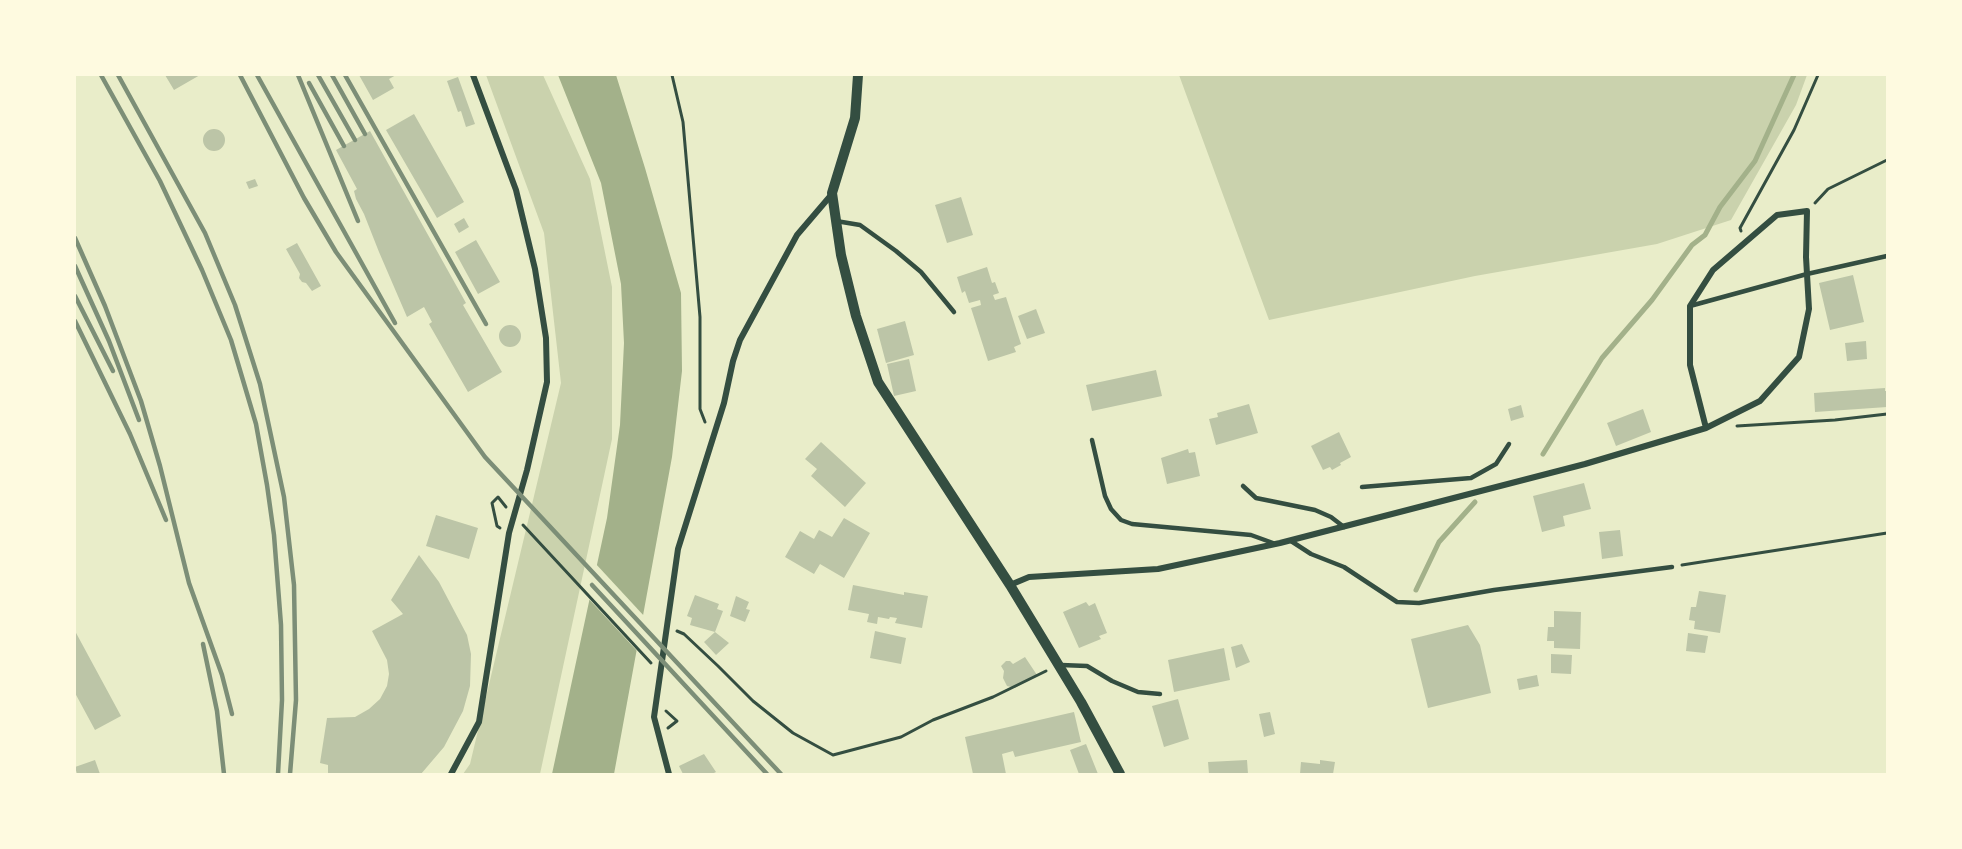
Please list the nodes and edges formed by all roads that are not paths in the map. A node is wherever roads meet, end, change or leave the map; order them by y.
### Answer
1 (473, 75) edge
2 (858, 75) edge
3 (832, 193) junction
4 (836, 221) junction
5 (1887, 256) edge
6 (1807, 274) junction
7 (1690, 306) junction
8 (954, 312) dead end
9 (1706, 428) junction
10 (1092, 440) dead end
11 (1509, 444) dead end
12 (1471, 478) junction
13 (1243, 486) dead end
14 (1362, 487) dead end
15 (1475, 493) junction
16 (1344, 527) junction
17 (1291, 540) junction
18 (1276, 544) junction
19 (1672, 567) road end
20 (1010, 585) junction
21 (1059, 664) junction
22 (1160, 694) dead end
23 (451, 774) edge
24 (669, 774) edge
25 (1120, 774) edge

1 - 23 street
2 - 3 street
3 - 4 street
3 - 24 street
4 - 8 lane
4 - 20 street
5 - 6 lane
6 - 7 lane
6 - 7 street
6 - 9 street
7 - 9 street
9 - 15 street
10 - 18 lane
11 - 12 lane
12 - 14 lane
12 - 15 lane
13 - 16 lane
15 - 16 street
16 - 17 street
17 - 18 street
17 - 19 lane
18 - 20 street
20 - 21 street
21 - 22 lane
21 - 25 street

